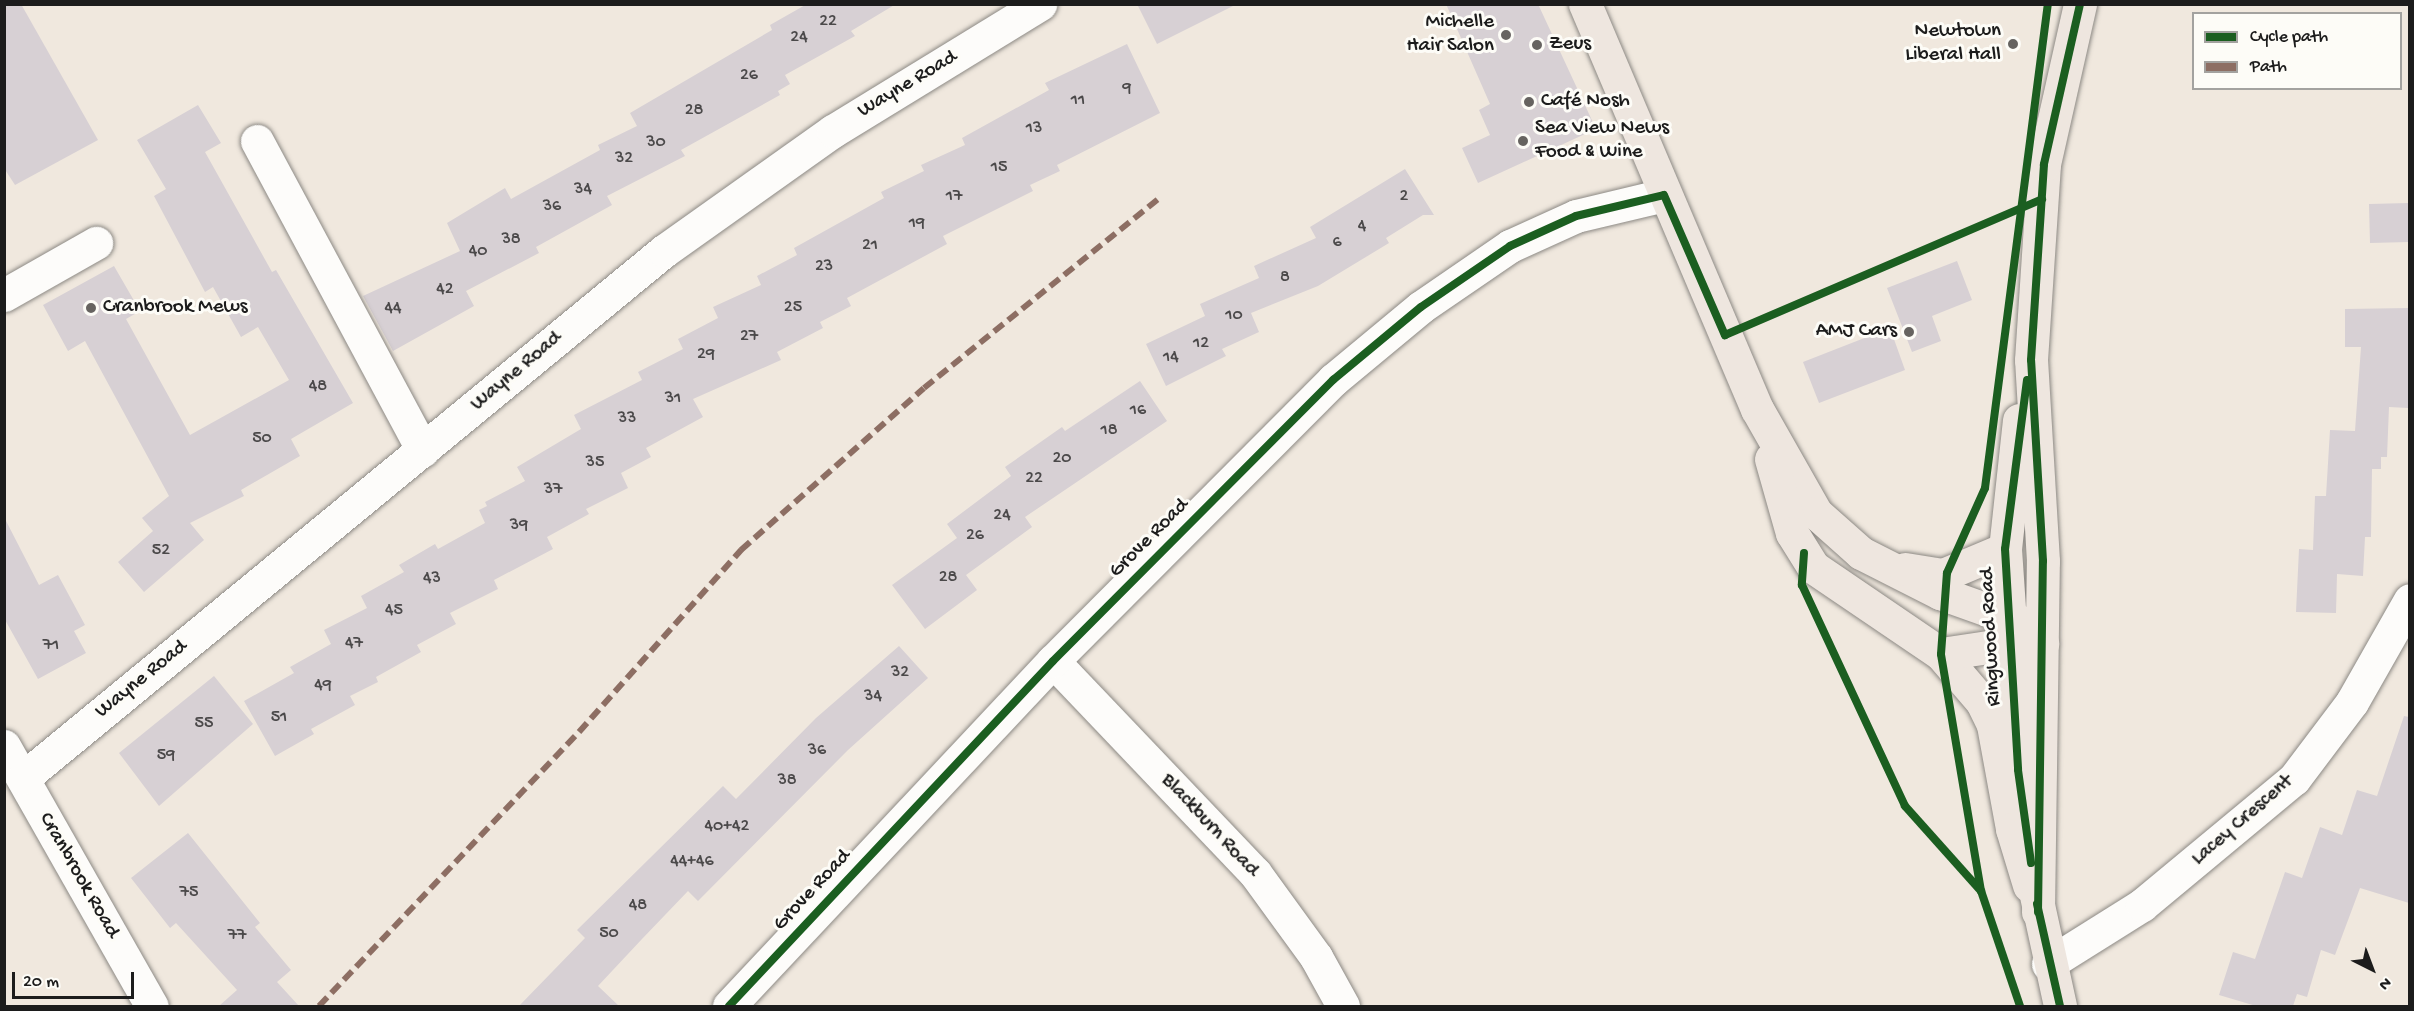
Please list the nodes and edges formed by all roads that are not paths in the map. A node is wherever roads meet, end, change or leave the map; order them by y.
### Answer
1 (1040, 4) edge
2 (1585, 4) edge
3 (2080, 4) edge
4 (257, 141) dead end
5 (1665, 195) junction
6 (96, 243) dead end
7 (4, 295) edge
8 (2031, 360) junction
9 (1757, 409) junction
10 (423, 450) junction
11 (2005, 549) junction
12 (1862, 553) junction
13 (2409, 600) edge
14 (2020, 631) junction
15 (1941, 654) junction
16 (1053, 661) junction
17 (4, 746) edge
18 (22, 778) junction
19 (2038, 912) junction
20 (2048, 964) junction
21 (152, 1006) edge
22 (729, 1006) edge
23 (1343, 1006) edge
24 (2060, 1006) edge

1 - 10 street, Wayne Road
2 - 5 main road
3 - 8 main road, Ringwood Road
4 - 10 street
5 - 9 main road
5 - 16 street, Grove Road
6 - 7 street
8 - 11 main road, Ringwood Road
8 - 14 main road, Ringwood Road
9 - 12 main road
9 - 15 main road
10 - 18 street, Wayne Road
11 - 12 main road
11 - 14 main road, Ringwood Road
12 - 14 main road
13 - 20 street, Lacey Crescent
14 - 15 main road
14 - 19 main road, Ringwood Road
15 - 19 main road
16 - 22 street, Grove Road
16 - 23 street, Blackburn Road
17 - 18 street, Cranbrook Road
18 - 21 street, Cranbrook Road
19 - 20 main road, Ringwood Road
20 - 24 main road, Ringwood Road

